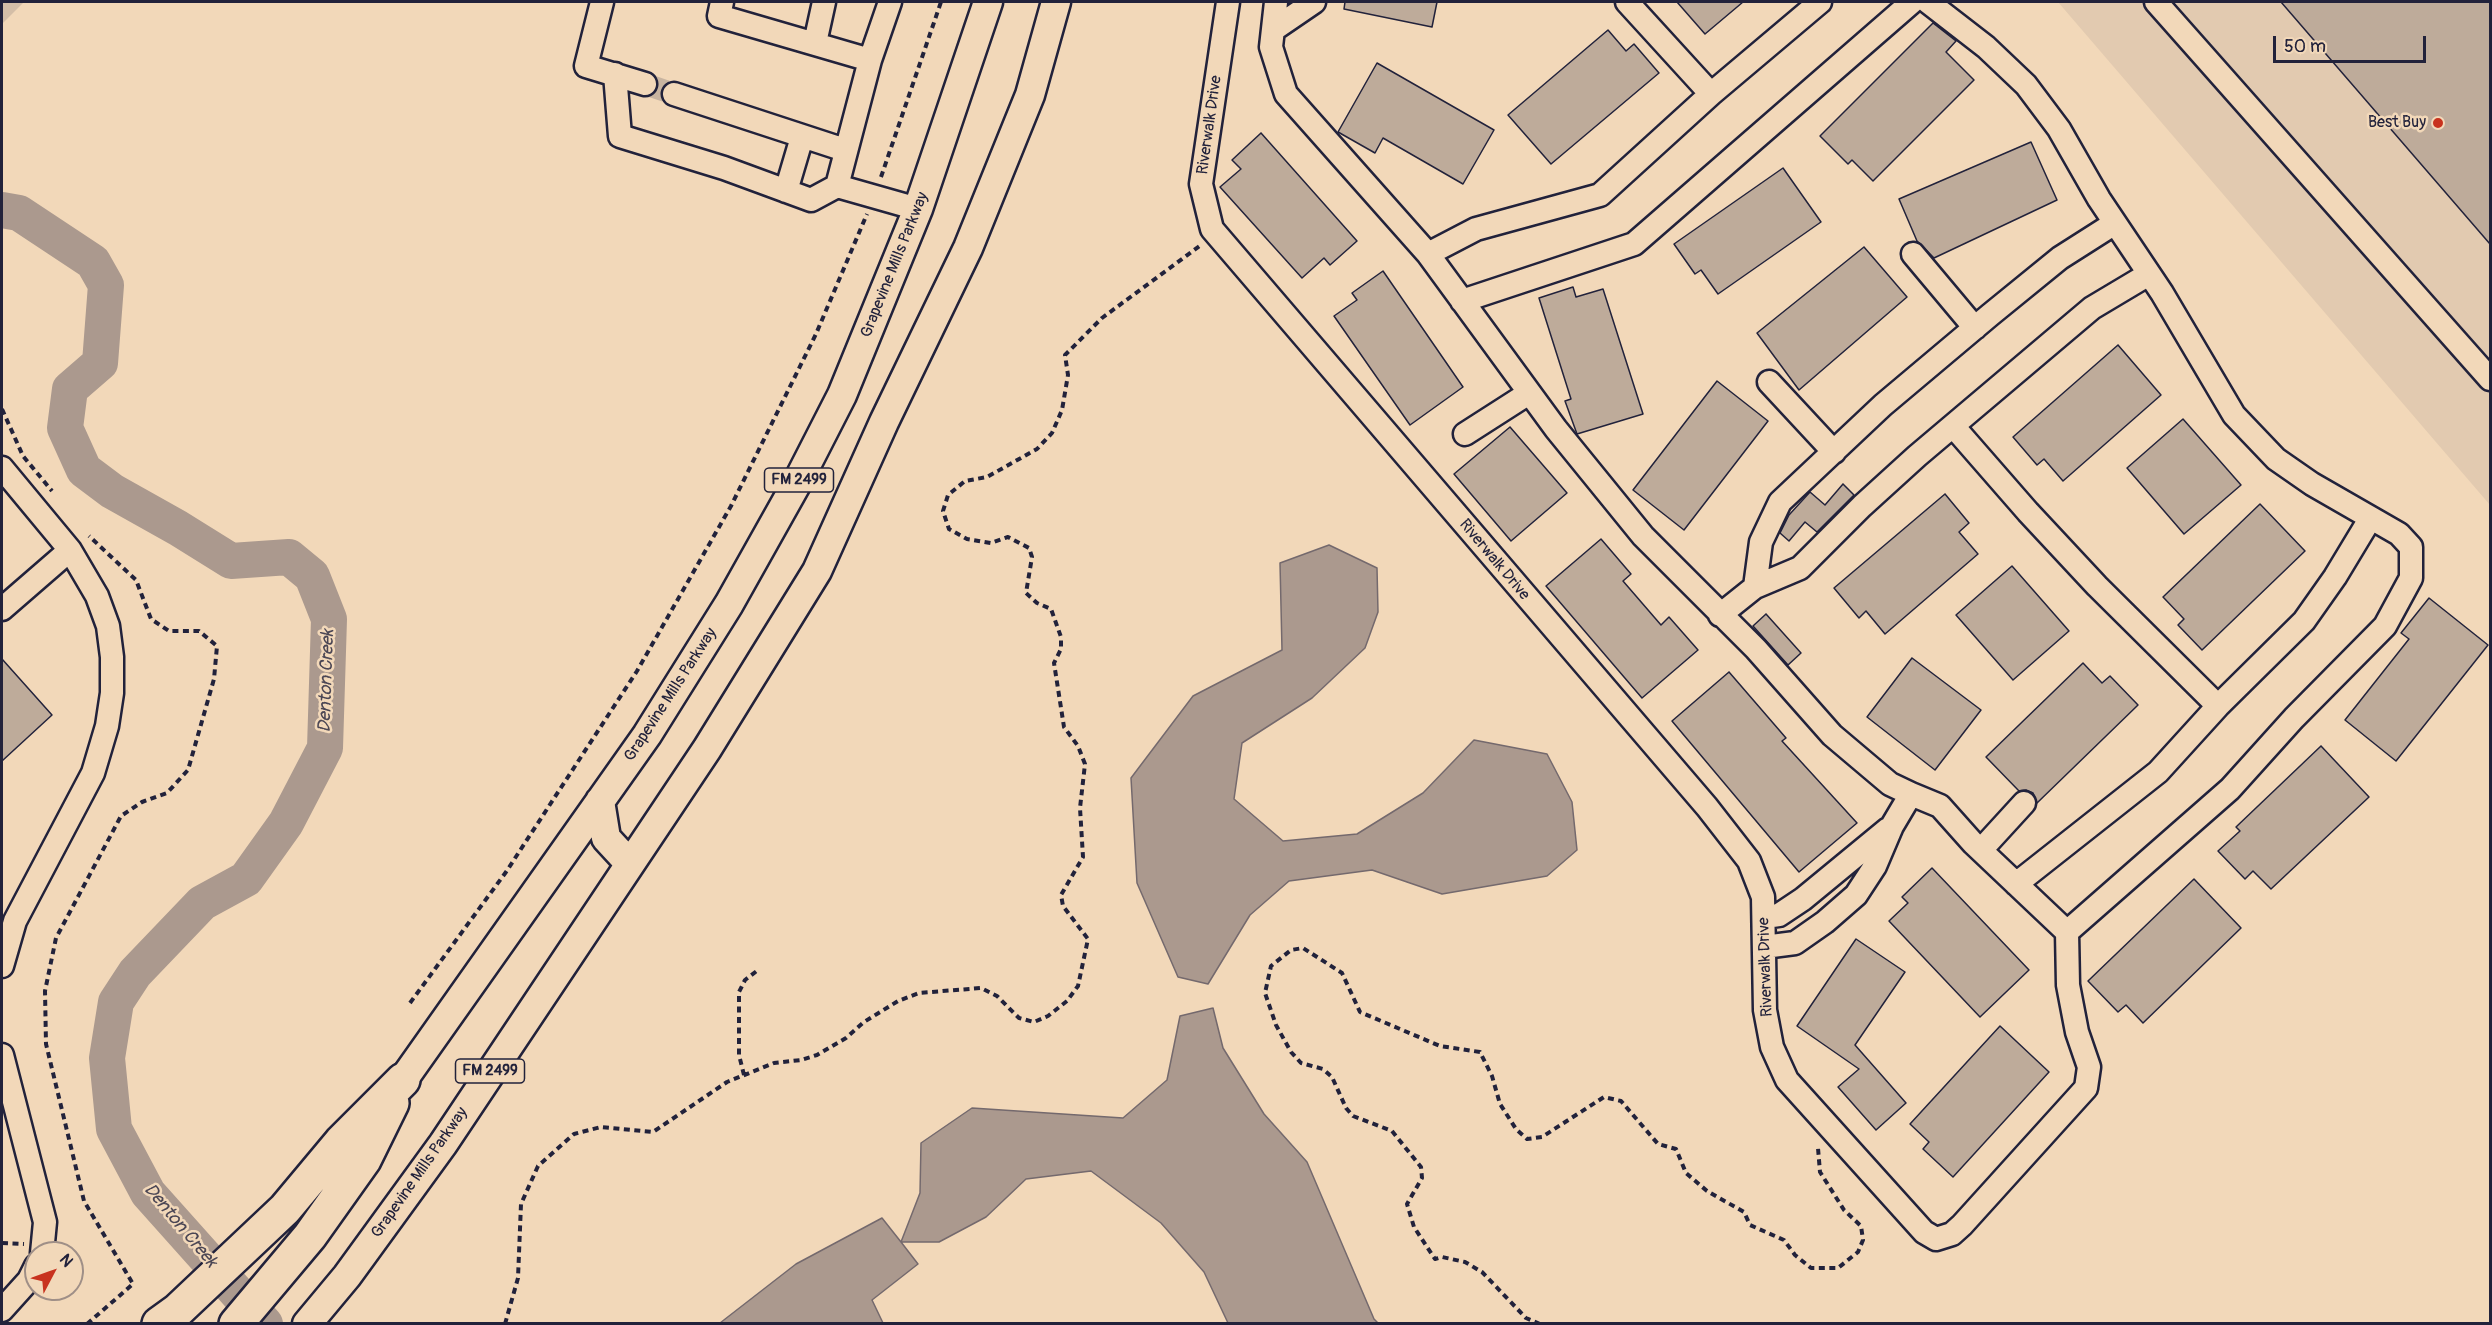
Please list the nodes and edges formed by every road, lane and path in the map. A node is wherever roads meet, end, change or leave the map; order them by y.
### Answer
1 (602, 2) edge
2 (722, 2) edge
3 (824, 2) edge
4 (890, 2) edge
5 (941, 2) edge
6 (988, 2) edge
7 (1056, 2) edge
8 (1228, 2) edge
9 (1276, 2) edge
10 (1314, 2) edge
11 (1627, 2) edge
12 (1820, 2) edge
13 (1912, 2) edge
14 (1928, 2) edge
15 (2156, 2) edge
16 (1273, 30) junction
17 (814, 43) junction
18 (870, 60) junction
19 (615, 74) junction
20 (645, 84) tunnel mouth
21 (1711, 93) junction
22 (674, 94) tunnel mouth
23 (802, 137) junction
24 (845, 150) junction
25 (837, 186) junction
26 (786, 191) junction
27 (875, 195) junction
28 (918, 209) junction
29 (2115, 223) junction
30 (1217, 234) junction
31 (1428, 254) junction
32 (1913, 254) dead end
33 (2149, 274) junction
34 (1462, 301) junction
35 (1975, 328) junction
36 (2490, 380) edge
37 (1769, 382) dead end
38 (1529, 393) junction
39 (2, 409) edge
40 (1953, 426) junction
41 (1465, 434) dead end
42 (1834, 452) junction
43 (2, 468) edge
44 (58, 499) dead end
45 (2370, 519) junction
46 (87, 534) dead end
47 (70, 550) junction
48 (1755, 587) junction
49 (2, 609) edge
50 (1720, 615) junction
51 (2218, 706) junction
52 (1911, 794) junction
53 (600, 801) junction
54 (2024, 803) dead end
55 (1892, 826) junction
56 (1981, 850) junction
57 (630, 864) junction
58 (2016, 884) junction
59 (1765, 917) junction
60 (2067, 932) junction
61 (1764, 947) junction
62 (2, 966) edge
63 (758, 970) dead end
64 (410, 1003) dead end
65 (2, 1055) edge
66 (744, 1075) junction
67 (403, 1080) junction
68 (1841, 1139) junction
69 (42, 1241) edge
70 (24, 1286) edge
71 (2, 1310) edge
72 (168, 1317) edge
73 (87, 1323) edge
74 (236, 1323) edge
75 (307, 1323) edge
76 (506, 1323) edge
77 (1540, 1323) edge
78 (1555, 1323) edge
79 (1567, 1323) edge

1 - 19 lane
2 - 17 lane
3 - 17 lane
4 - 18 lane
5 - 27 path
6 - 28 main road, Grapevine Mills Parkway / FM 2499
7 - 57 main road, Grapevine Mills Parkway / FM 2499
8 - 30 lane, Riverwalk Drive
9 - 16 lane
10 - 16 lane
11 - 21 lane
12 - 21 lane
13 - 34 lane
14 - 29 lane
15 - 36 lane
16 - 31 lane
17 - 18 lane
18 - 24 lane
19 - 20 lane
19 - 26 lane
21 - 31 lane
22 - 23 lane
23 - 24 lane
23 - 26 lane
24 - 25 lane
25 - 26 lane
25 - 27 lane
27 - 28 lane
27 - 64 path
28 - 53 main road, Grapevine Mills Parkway / FM 2499
29 - 33 lane
29 - 35 lane
30 - 59 lane, Riverwalk Drive
30 - 66 path
31 - 34 lane
32 - 35 lane
33 - 40 lane
33 - 45 lane
34 - 38 lane
35 - 42 lane
37 - 42 lane
38 - 41 lane
38 - 50 lane
39 - 44 path
40 - 48 lane
40 - 51 lane
42 - 48 lane
43 - 47 lane
45 - 51 lane
45 - 60 lane
46 - 73 path
47 - 49 lane
47 - 62 lane
48 - 50 lane
50 - 52 lane
51 - 58 lane
52 - 55 lane
52 - 56 lane
53 - 57 main road
53 - 67 main road, Grapevine Mills Parkway / FM 2499
54 - 56 lane
55 - 59 lane
55 - 61 lane
56 - 58 lane
57 - 75 main road, Grapevine Mills Parkway / FM 2499
58 - 60 lane
59 - 61 lane, Riverwalk Drive
60 - 68 lane, Riverwalk Drive
61 - 68 lane, Riverwalk Drive
63 - 66 path
65 - 69 lane
66 - 76 path
67 - 72 highway
67 - 74 highway, Grapevine Mills Parkway / FM 2499
68 - 77 path
70 - 71 lane
78 - 79 path

